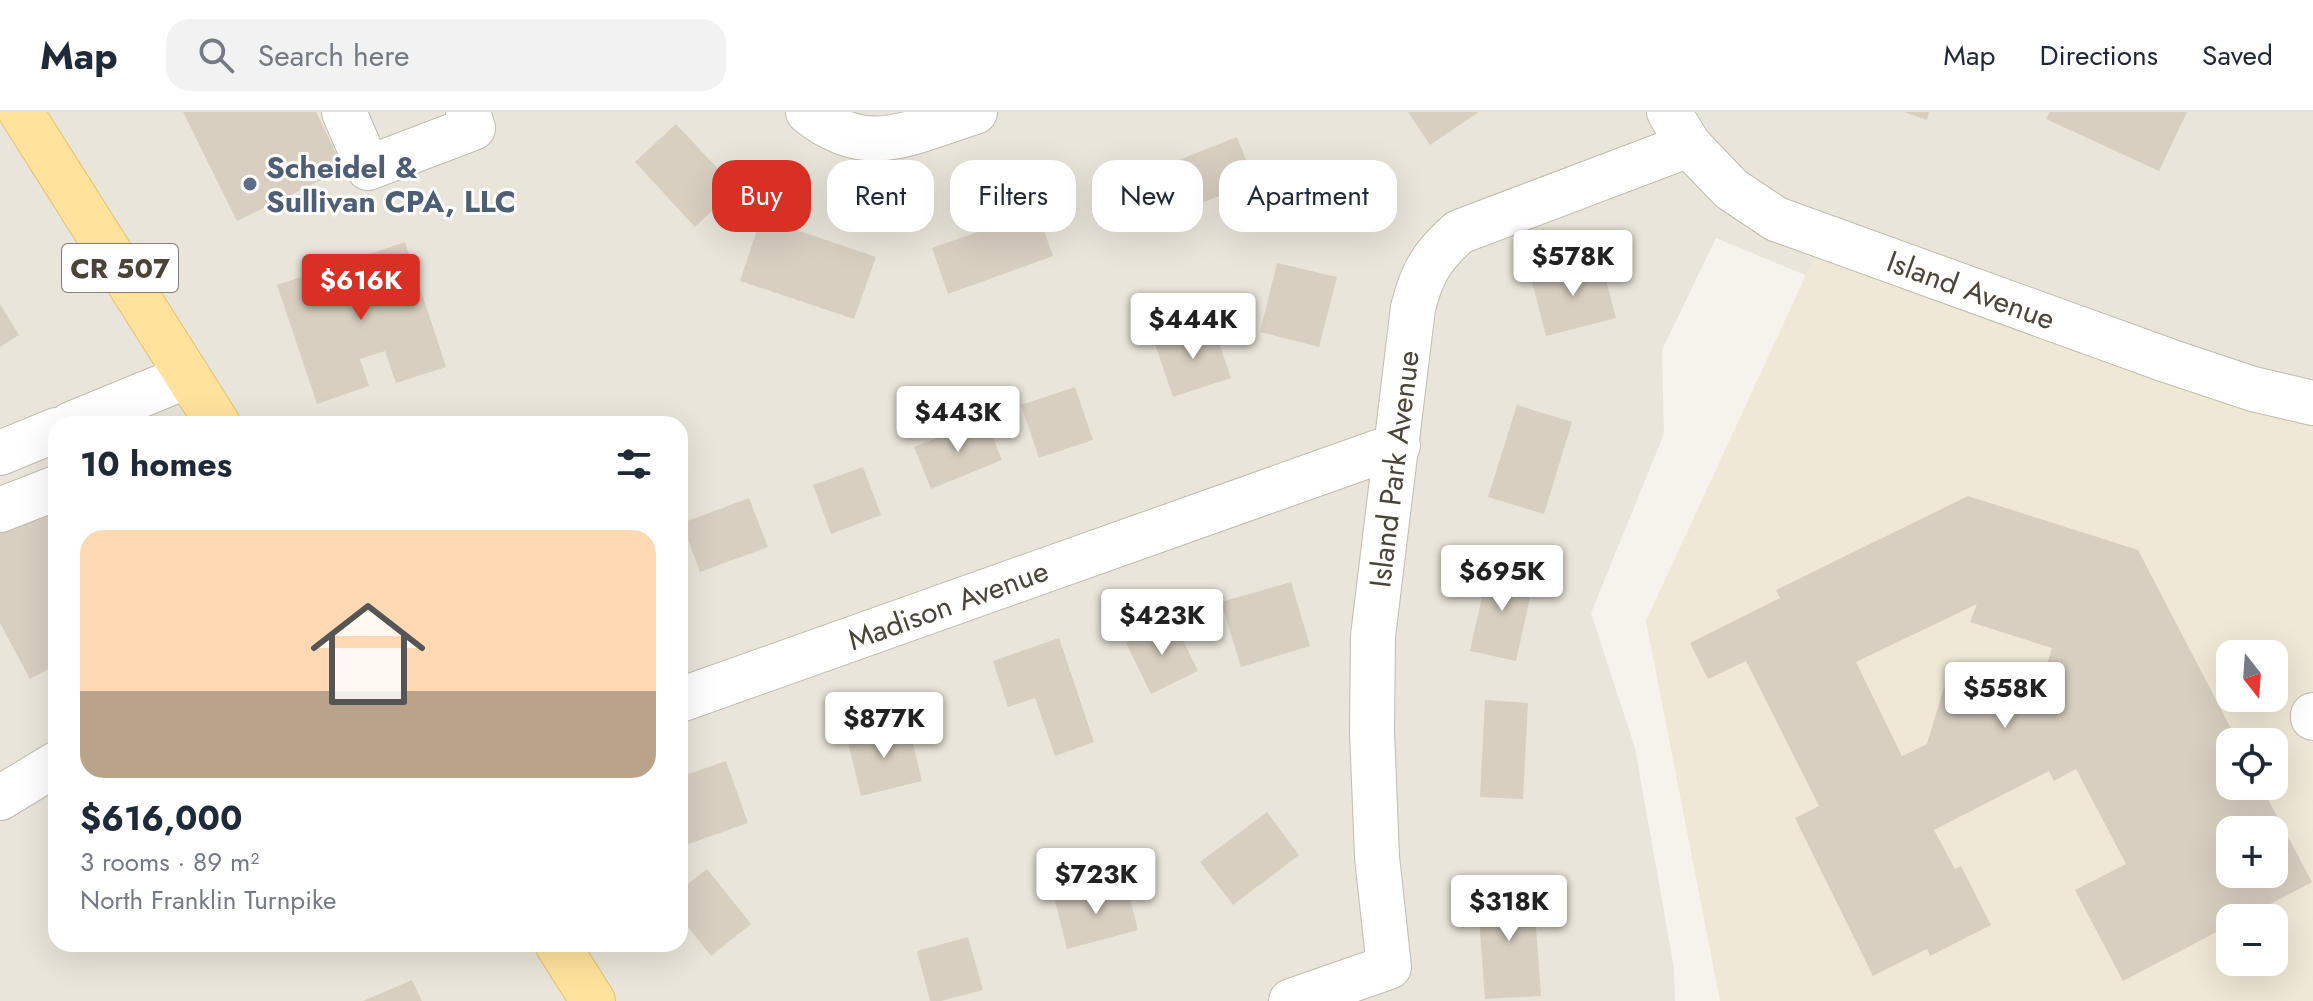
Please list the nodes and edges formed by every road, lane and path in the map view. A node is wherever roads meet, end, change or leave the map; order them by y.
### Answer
1 (21, 112) edge
2 (344, 112) edge
3 (468, 112) edge
4 (808, 112) edge
5 (975, 112) edge
6 (1679, 128) edge
7 (188, 376) junction
8 (2313, 403) edge
9 (90, 416) edge
10 (212, 416) edge
11 (48, 433) edge
12 (1398, 445) junction
13 (0, 453) edge
14 (48, 491) edge
15 (0, 510) edge
16 (688, 697) edge
17 (48, 769) edge
18 (0, 798) edge
19 (562, 952) edge
20 (593, 1001) edge
21 (1291, 1001) edge

1 - 7 main road, CR 507
2 - 3 street
4 - 5 street
6 - 8 street, Island Avenue
6 - 12 street, Island Park Avenue
7 - 9 street
7 - 10 main road, CR 507
11 - 13 street
12 - 16 street, Madison Avenue
12 - 21 street, Island Park Avenue
14 - 15 street
17 - 18 street
19 - 20 main road

